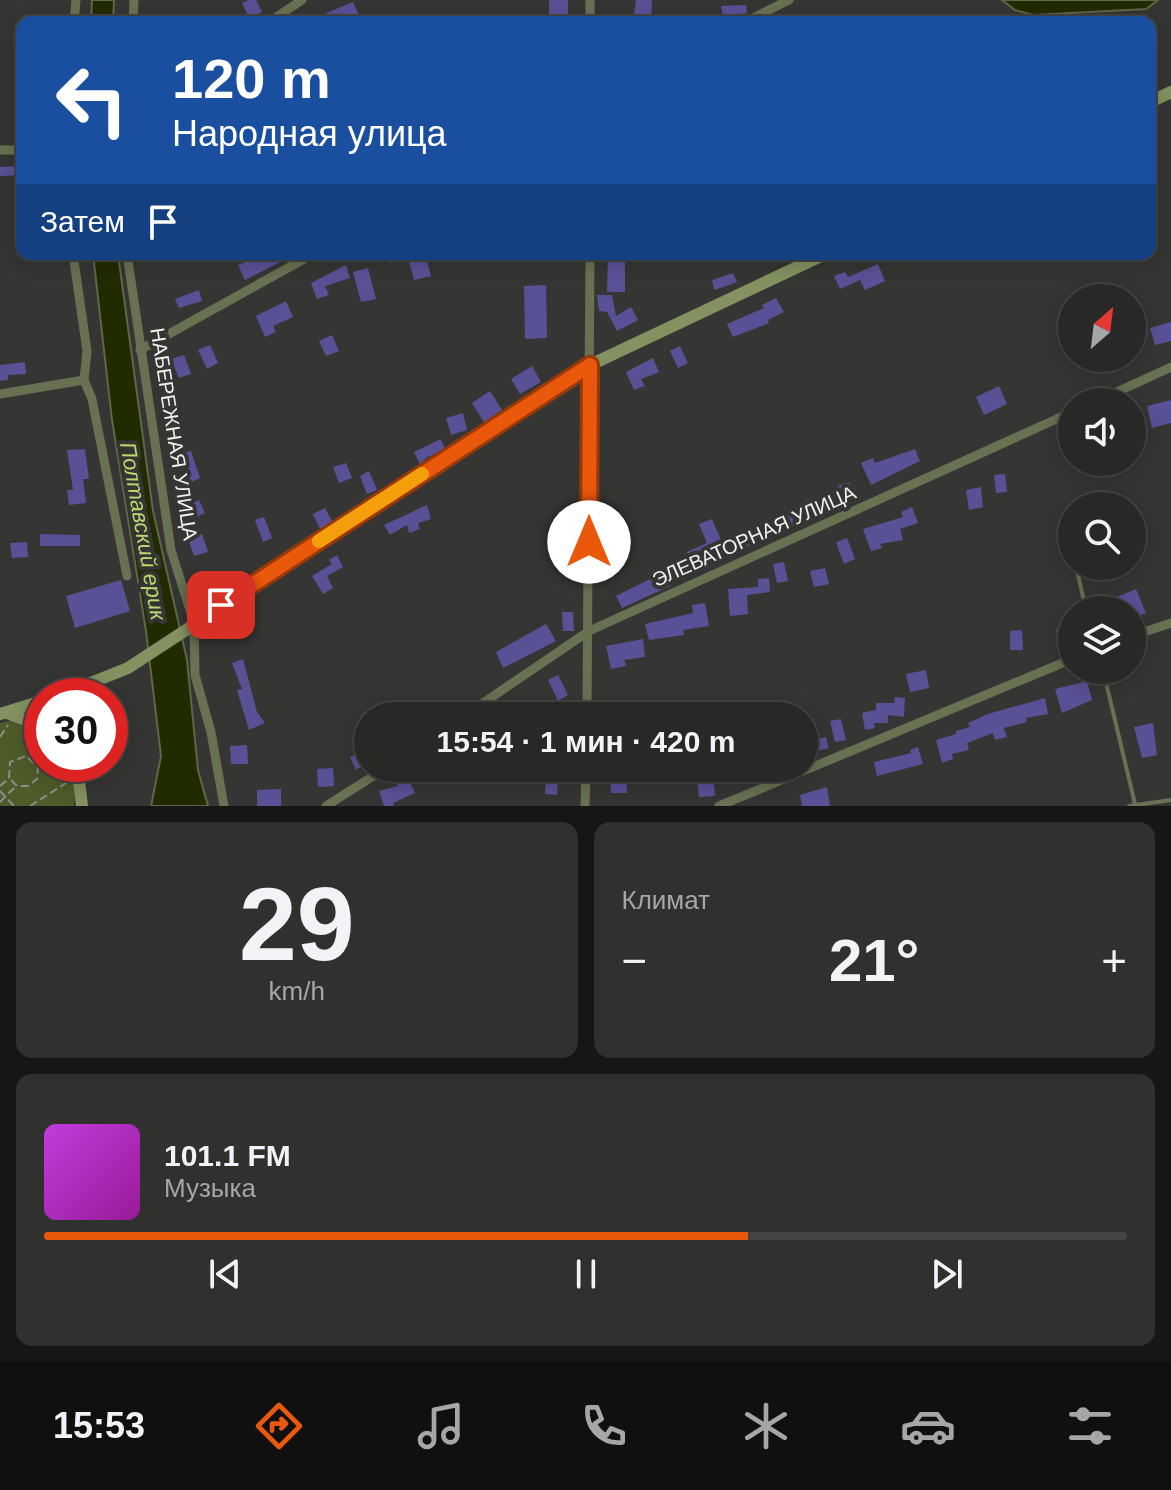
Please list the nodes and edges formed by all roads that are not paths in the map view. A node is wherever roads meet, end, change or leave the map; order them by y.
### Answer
1 (302, 0) edge
2 (789, 0) edge
3 (278, 16) edge
4 (757, 16) edge
5 (74, 260) edge
6 (128, 260) edge
7 (302, 260) edge
8 (590, 260) edge
9 (812, 260) edge
10 (140, 350) junction
11 (590, 365) junction
12 (1171, 367) edge
13 (84, 380) junction
14 (1125, 388) edge
15 (0, 394) edge
16 (1058, 418) edge
17 (127, 576) dead end
18 (194, 623) junction
19 (1171, 623) edge
20 (589, 631) junction
21 (1146, 631) edge
22 (1058, 665) edge
23 (106, 678) edge
24 (1106, 684) edge
25 (485, 702) edge
26 (587, 702) edge
27 (24, 707) edge
28 (4, 714) edge
29 (24, 721) edge
30 (78, 782) edge
31 (364, 782) edge
32 (586, 782) edge
33 (1171, 800) edge
34 (1132, 805) edge
35 (82, 806) edge
36 (224, 806) edge
37 (326, 806) edge
38 (585, 806) edge
39 (719, 806) edge

1 - 3 street
2 - 4 street
5 - 13 street
6 - 10 street, НАБЕРЕЖНАЯ УЛИЦА
7 - 10 street
8 - 11 street
9 - 11 main road
10 - 18 street, НАБЕРЕЖНАЯ УЛИЦА
11 - 18 main road
11 - 20 street
12 - 14 street
13 - 15 street
13 - 17 street
16 - 20 street, ЭЛЕВАТОРНАЯ УЛИЦА
18 - 23 main road
18 - 36 street, НАБЕРЕЖНАЯ УЛИЦА
19 - 21 street
20 - 25 street, ЭЛЕВАТОРНАЯ УЛИЦА
20 - 26 street
22 - 39 street
24 - 34 lane
27 - 28 main road
28 - 29 main road
30 - 35 main road
31 - 37 street
32 - 38 street
33 - 34 lane

